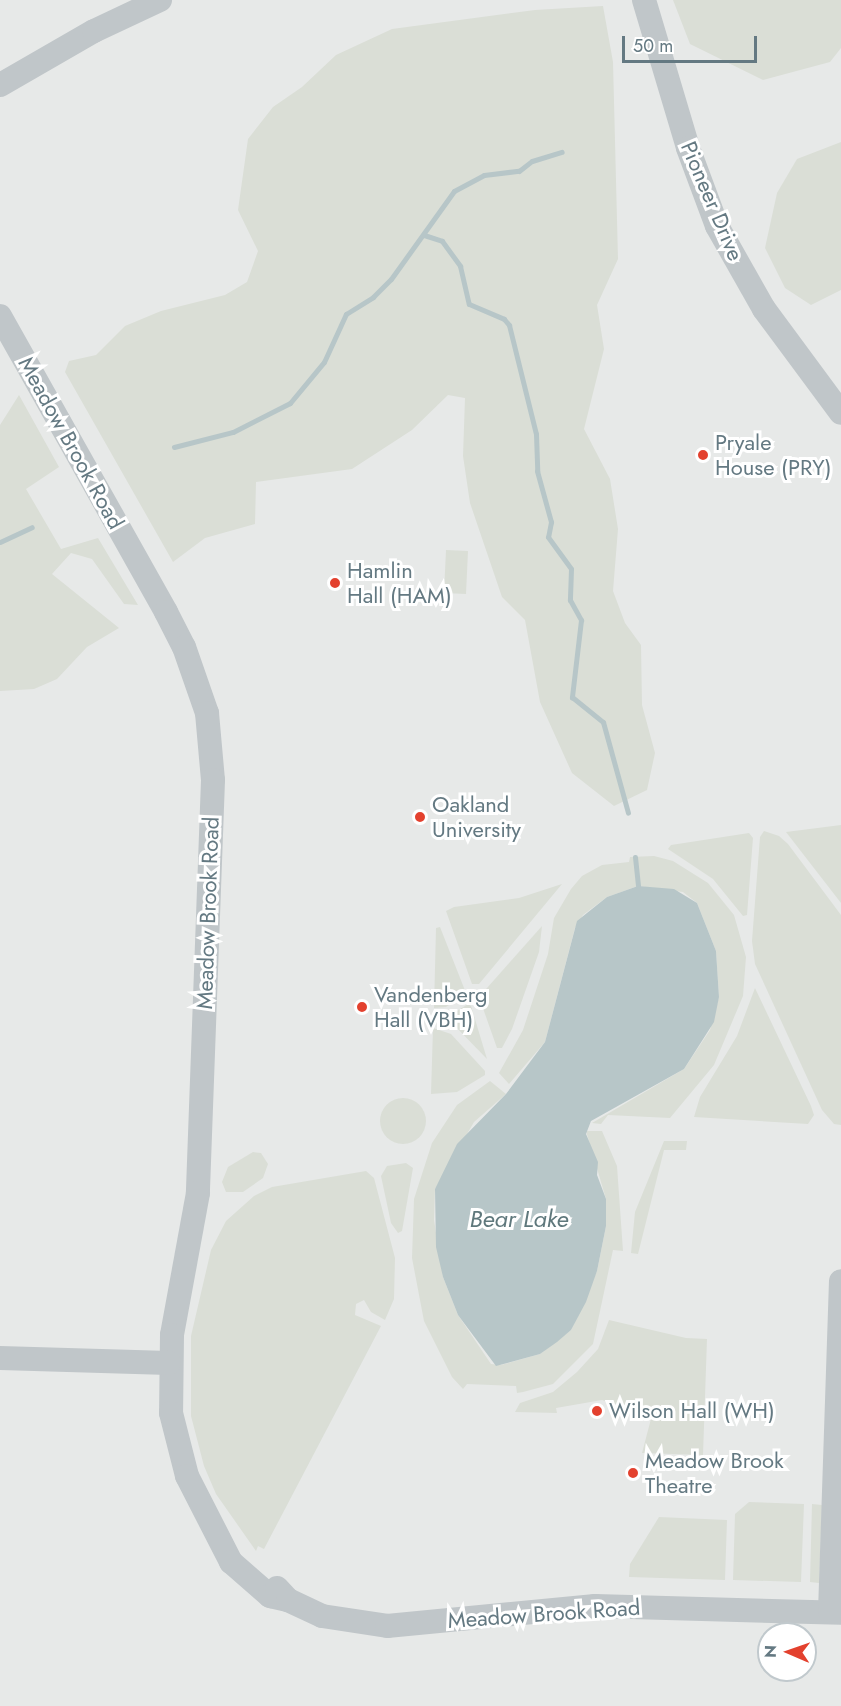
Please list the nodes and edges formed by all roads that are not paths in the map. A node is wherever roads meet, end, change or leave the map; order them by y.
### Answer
1 (160, 0) edge
2 (644, 0) edge
3 (0, 85) edge
4 (0, 316) edge
5 (841, 413) edge
6 (841, 1281) edge
7 (0, 1358) edge
8 (169, 1363) junction
9 (835, 1613) edge

1 - 3 street
2 - 5 street, Pioneer Drive
4 - 8 street, Meadow Brook Road
6 - 9 street
7 - 8 street
8 - 9 street, Meadow Brook Road

